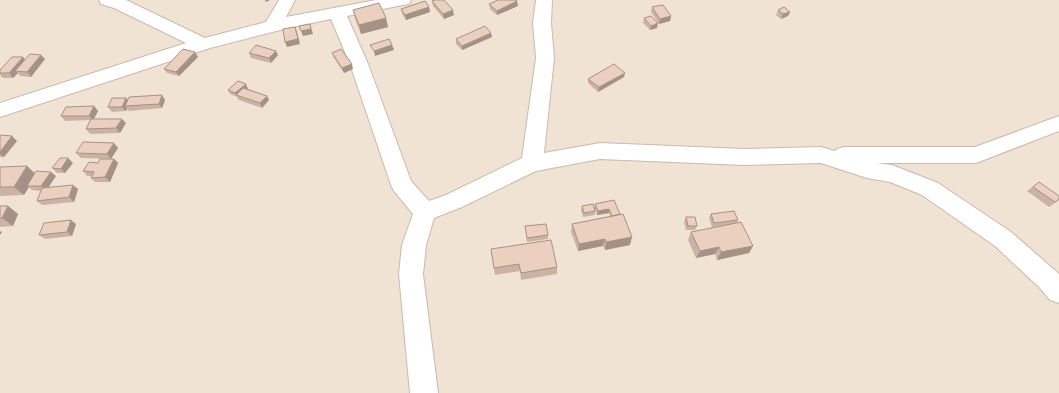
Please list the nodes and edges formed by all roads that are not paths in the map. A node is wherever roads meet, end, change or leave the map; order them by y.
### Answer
1 (107, 0) edge
2 (287, 0) edge
3 (403, 0) edge
4 (544, 0) edge
5 (337, 13) junction
6 (273, 25) junction
7 (203, 44) junction
8 (0, 110) edge
9 (1059, 123) edge
10 (821, 155) junction
11 (532, 163) junction
12 (425, 212) junction
13 (1059, 292) edge
14 (424, 393) edge

1 - 7 street
2 - 6 street
3 - 5 street
4 - 11 street
5 - 6 street
5 - 12 street
6 - 7 street
7 - 8 street
9 - 10 street
10 - 11 street
10 - 13 street
11 - 12 street
12 - 14 street

